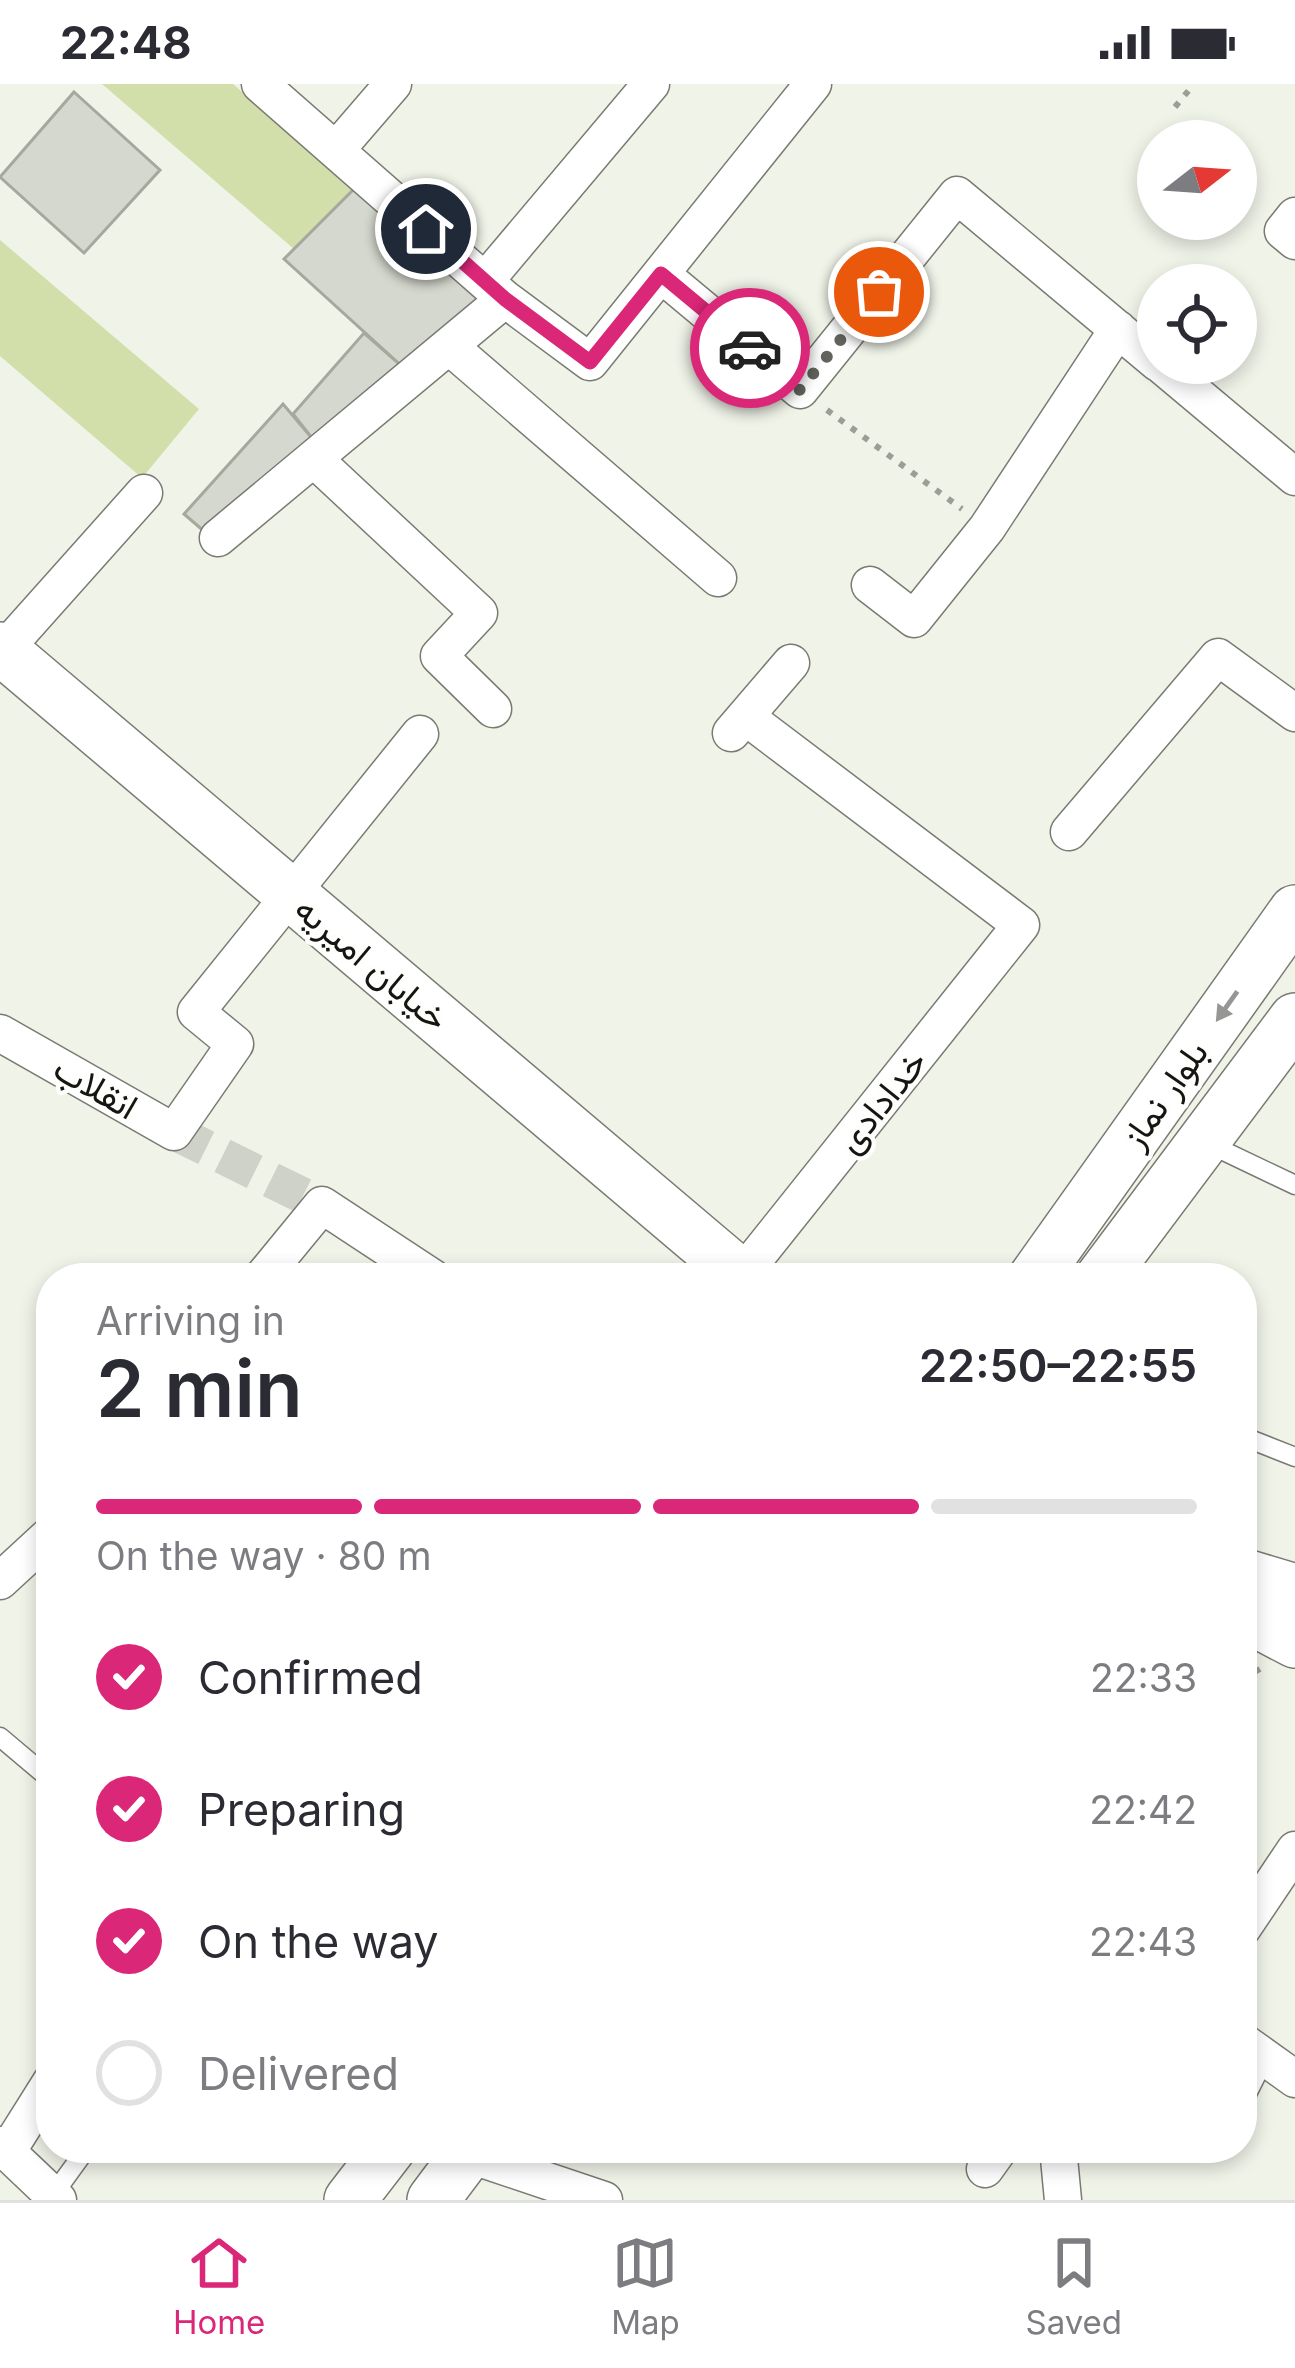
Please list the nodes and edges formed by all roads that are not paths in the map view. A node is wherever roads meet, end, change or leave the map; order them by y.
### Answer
1 (260, 84) edge
2 (393, 84) edge
3 (651, 84) edge
4 (813, 84) edge
5 (337, 149) junction
6 (661, 274) junction
7 (495, 290) junction
8 (1118, 329) junction
9 (1137, 345) edge
10 (448, 346) junction
11 (1183, 384) edge
12 (314, 459) junction
13 (1295, 478) edge
14 (144, 493) dead end
15 (218, 538) dead end
16 (718, 578) dead end
17 (870, 585) dead end
18 (2, 650) edge
19 (791, 663) dead end
20 (494, 709) dead end
21 (1295, 713) edge
22 (420, 734) dead end
23 (1070, 832) dead end
24 (288, 892) junction
25 (1295, 911) edge
26 (1295, 1019) edge
27 (0, 1033) edge
28 (1203, 1142) junction
29 (1295, 1186) edge
30 (274, 1263) edge
31 (411, 1263) edge
32 (726, 1263) edge
33 (754, 1263) edge
34 (1033, 1263) edge
35 (1112, 1263) edge
36 (1257, 1442) edge
37 (1295, 1457) edge
38 (36, 1548) edge
39 (1257, 1579) edge
40 (0, 1581) edge
41 (1295, 1590) edge
42 (1257, 1622) edge
43 (1295, 1642) edge
44 (0, 1736) edge
45 (36, 1767) edge
46 (1295, 1850) edge
47 (1257, 1907) edge
48 (36, 2103) edge
49 (3, 2148) edge
50 (77, 2163) edge
51 (378, 2163) edge
52 (461, 2163) edge
53 (503, 2163) edge
54 (1059, 2163) edge
55 (55, 2198) edge
56 (350, 2200) edge
57 (434, 2200) edge
58 (604, 2200) edge
59 (1063, 2200) edge

1 - 5 street
2 - 5 street
3 - 7 street
4 - 6 street
5 - 7 street
6 - 7 street
6 - 8 street
7 - 10 street
8 - 9 street
8 - 17 street
10 - 12 street
10 - 16 street
11 - 13 street
12 - 15 street
12 - 20 street
14 - 18 street
18 - 24 main road, خیابان امیریه
19 - 33 street, خدادادی
21 - 23 street
22 - 24 street
24 - 27 street, انقلاب
24 - 32 main road, خیابان امیریه
25 -> 34 main road, بلوار نماز
26 - 28 main road, بلوار نماز
28 - 29 lane
28 - 35 main road, بلوار نماز
30 - 31 street
36 - 37 lane
38 - 40 street
39 - 41 main road
42 - 43 main road
44 - 45 lane
46 - 47 street
48 - 49 street
49 - 55 street
50 - 55 lane
51 - 56 main road
52 - 57 main road
53 - 58 street
54 - 59 street

